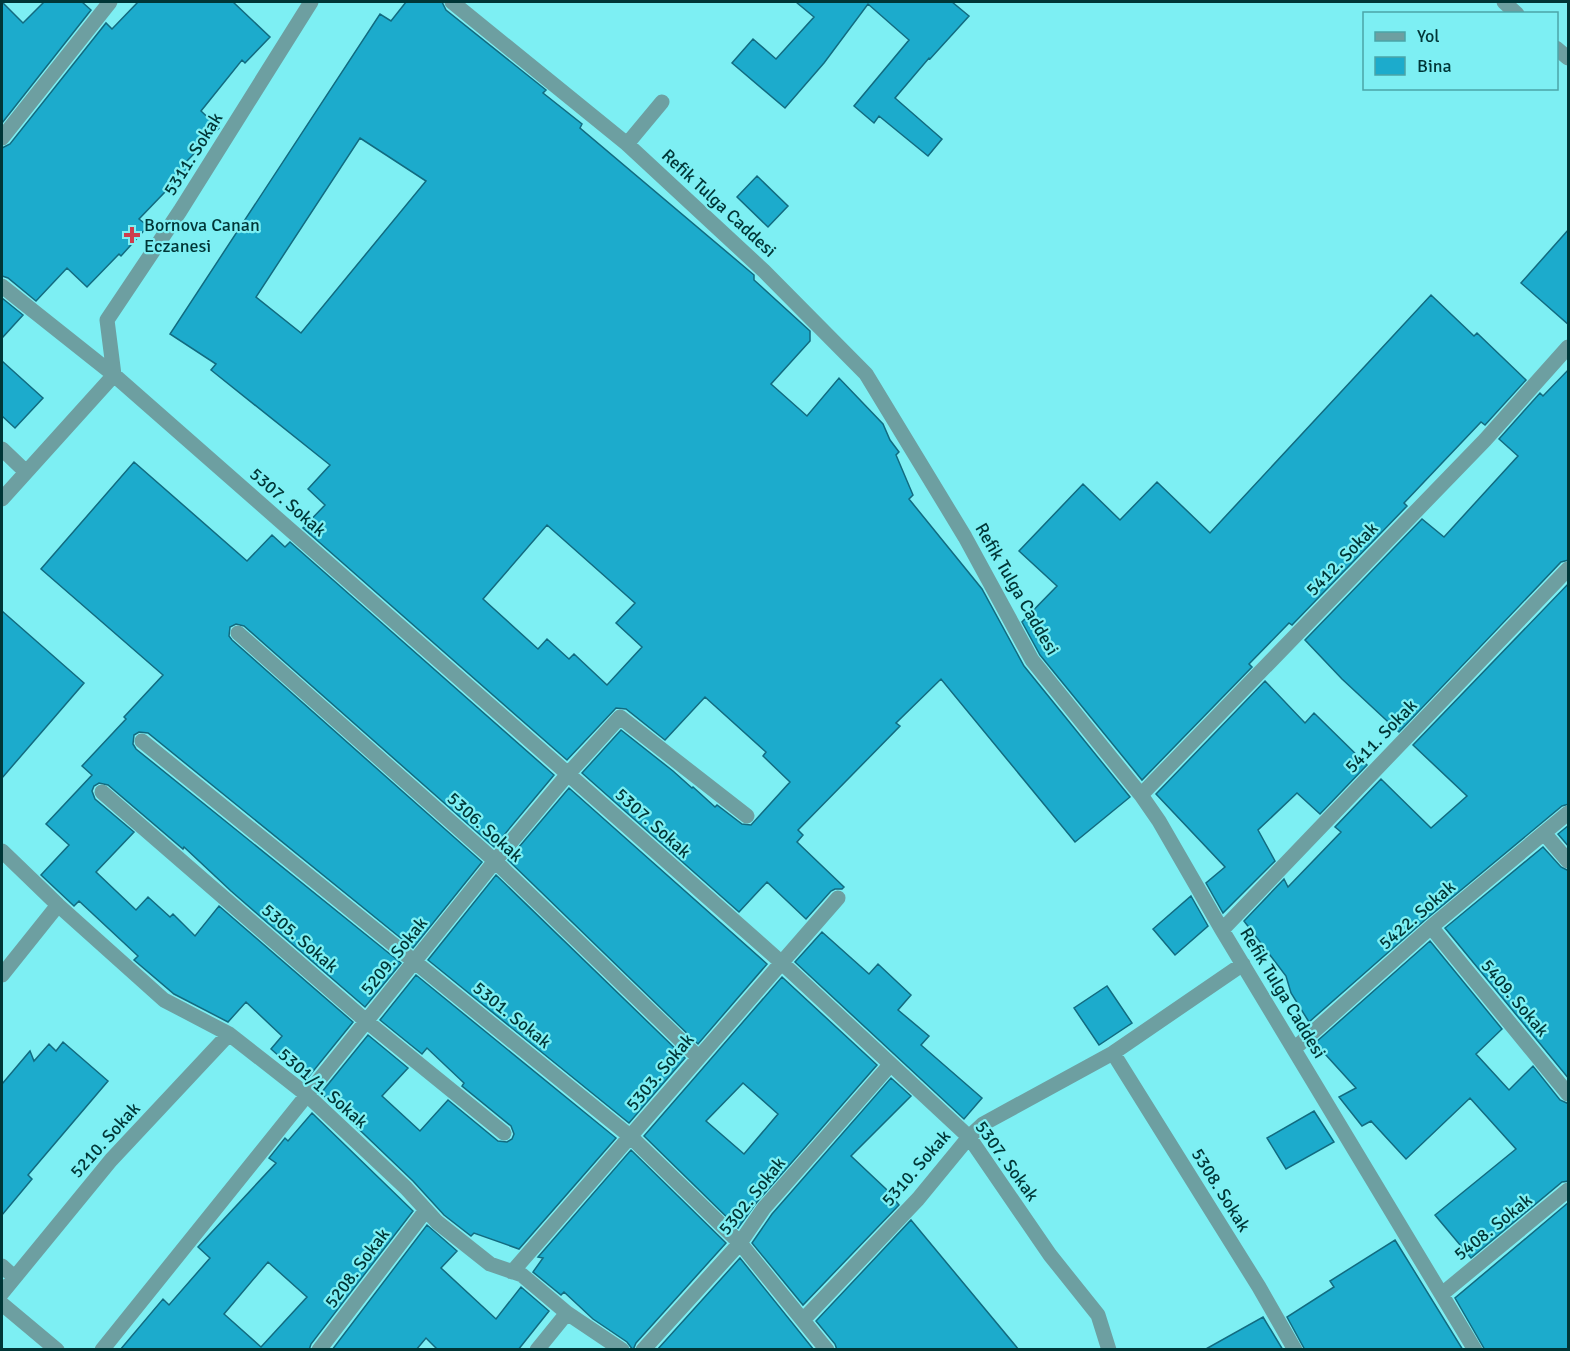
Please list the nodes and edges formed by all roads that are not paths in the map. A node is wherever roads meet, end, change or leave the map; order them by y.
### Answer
1 (110, 2) edge
2 (311, 2) edge
3 (452, 2) edge
4 (662, 102) dead end
5 (2, 138) edge
6 (627, 144) junction
7 (2, 286) edge
8 (1569, 347) edge
9 (114, 375) junction
10 (2, 448) edge
11 (25, 471) junction
12 (2, 499) edge
13 (1569, 569) edge
14 (238, 633) dead end
15 (142, 741) dead end
16 (568, 774) junction
17 (102, 792) dead end
18 (1142, 795) junction
19 (1569, 813) edge
20 (747, 816) dead end
21 (1544, 833) junction
22 (2, 851) edge
23 (495, 861) junction
24 (1569, 861) edge
25 (838, 898) dead end
26 (58, 905) junction
27 (1431, 927) junction
28 (1222, 930) junction
29 (416, 962) junction
30 (782, 963) junction
31 (1244, 964) junction
32 (2, 975) edge
33 (366, 1021) junction
34 (229, 1034) junction
35 (1294, 1049) junction
36 (1113, 1053) junction
37 (698, 1058) junction
38 (890, 1065) junction
39 (1569, 1094) edge
40 (306, 1095) junction
41 (504, 1133) dead end
42 (631, 1137) junction
43 (969, 1137) junction
44 (1569, 1190) edge
45 (426, 1210) junction
46 (740, 1244) junction
47 (2, 1266) edge
48 (512, 1272) junction
49 (14, 1277) junction
50 (2, 1293) edge
51 (1442, 1294) junction
52 (2, 1304) edge
53 (567, 1313) junction
54 (803, 1320) junction
55 (57, 1350) edge
56 (102, 1350) edge
57 (319, 1350) edge
58 (537, 1350) edge
59 (622, 1350) edge
60 (643, 1350) edge
61 (828, 1350) edge
62 (1109, 1350) edge
63 (1295, 1350) edge
64 (1475, 1350) edge

1 - 5 street
2 - 9 street, 5311. Sokak
3 - 6 street, Refik Tulga Caddesi
4 - 6 street
6 - 18 street, Refik Tulga Caddesi
7 - 9 street, 5307. Sokak
8 - 18 street, 5412. Sokak
9 - 11 street
9 - 16 street, 5307. Sokak
10 - 11 street
11 - 12 street
13 - 28 street, 5411. Sokak
14 - 23 street, 5306. Sokak
15 - 29 street, 5301. Sokak
16 - 20 street, 5209. Sokak
16 - 23 street, 5209. Sokak
16 - 30 street, 5307. Sokak
17 - 33 street, 5305. Sokak
18 - 28 street, Refik Tulga Caddesi
19 - 21 street, 5422. Sokak
21 - 24 street
21 - 27 street, 5422. Sokak
22 - 26 street, 5301/1. Sokak
23 - 29 street, 5209. Sokak
23 - 37 street, 5306. Sokak
25 - 30 street, 5303. Sokak
26 - 32 street
26 - 34 street, 5301/1. Sokak
27 - 35 street, 5422. Sokak
27 - 39 street, 5409. Sokak
28 - 31 street, Refik Tulga Caddesi
29 - 33 street, 5209. Sokak
29 - 42 street, 5301. Sokak
30 - 37 street, 5303. Sokak
30 - 38 street, 5307. Sokak
31 - 35 street, Refik Tulga Caddesi
31 - 36 street, 5310. Sokak
33 - 40 street, 5209. Sokak
33 - 41 street, 5305. Sokak
34 - 40 street, 5301/1. Sokak
34 - 49 street, 5210. Sokak
35 - 51 street, Refik Tulga Caddesi
36 - 43 street, 5310. Sokak
36 - 63 street, 5308. Sokak
37 - 42 street, 5303. Sokak
38 - 43 street, 5307. Sokak
38 - 46 street, 5302. Sokak
40 - 45 street, 5301/1. Sokak
40 - 56 street, 5209. Sokak
42 - 46 street, 5301. Sokak
42 - 48 street, 5303. Sokak
43 - 54 street, 5310. Sokak
43 - 62 street, 5307. Sokak
44 - 51 street, 5408. Sokak
45 - 48 street, 5301/1. Sokak
45 - 57 street, 5208. Sokak
46 - 54 street, 5301. Sokak
46 - 60 street, 5302. Sokak
47 - 49 street
48 - 53 street, 5301/1. Sokak
49 - 50 street, 5210. Sokak
51 - 64 street, Refik Tulga Caddesi
52 - 55 street
53 - 58 street
53 - 59 street, 5301/1. Sokak
54 - 61 street, 5301. Sokak

